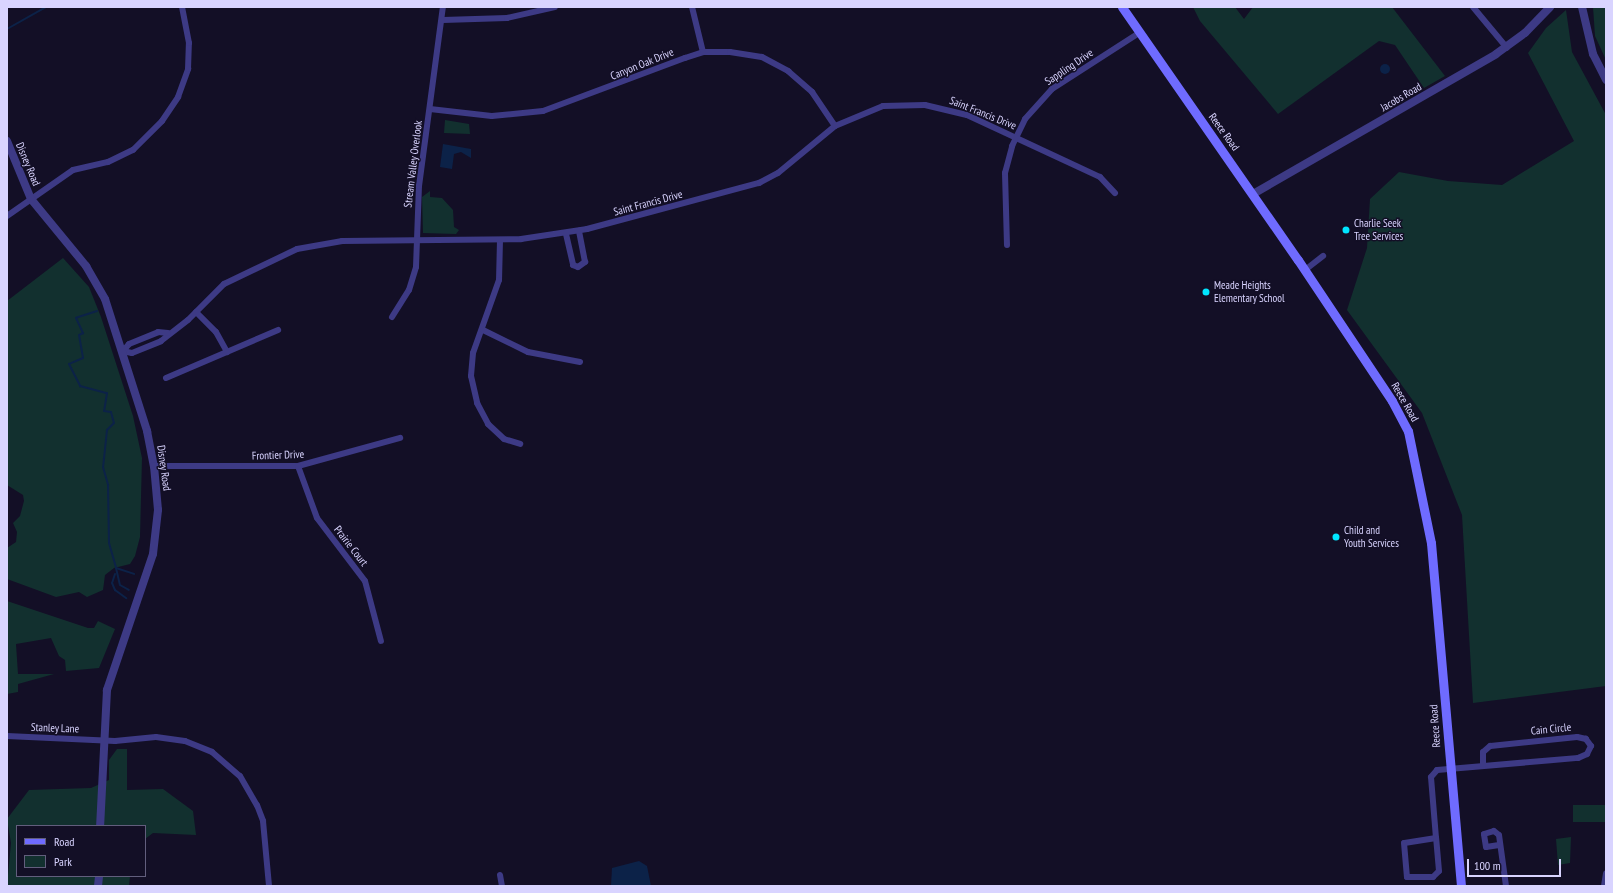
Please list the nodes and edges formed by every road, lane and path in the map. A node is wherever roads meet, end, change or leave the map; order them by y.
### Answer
1 (182, 7) edge
2 (443, 7) edge
3 (555, 7) edge
4 (692, 7) edge
5 (1122, 7) edge
6 (1473, 7) edge
7 (1550, 7) edge
8 (1582, 7) edge
9 (442, 20) junction
10 (1139, 33) junction
11 (1507, 48) junction
12 (703, 52) junction
13 (1606, 80) edge
14 (430, 109) junction
15 (835, 126) junction
16 (1016, 137) junction
17 (7, 141) edge
18 (1115, 193) dead end
19 (1253, 194) junction
20 (31, 199) junction
21 (7, 216) edge
22 (580, 231) junction
23 (566, 234) junction
24 (417, 240) junction
25 (500, 240) junction
26 (1007, 245) dead end
27 (1323, 256) dead end
28 (1305, 270) junction
29 (196, 312) junction
30 (392, 317) dead end
31 (278, 330) dead end
32 (483, 330) junction
33 (168, 333) junction
34 (123, 351) junction
35 (227, 352) junction
36 (580, 362) dead end
37 (166, 378) dead end
38 (400, 438) dead end
39 (520, 444) dead end
40 (154, 466) junction
41 (298, 466) junction
42 (381, 641) dead end
43 (7, 736) edge
44 (103, 740) junction
45 (1483, 766) junction
46 (1450, 769) junction
47 (100, 825) edge
48 (1436, 838) junction
49 (1499, 845) dead end
50 (1606, 873) edge
51 (500, 874) dead end
52 (269, 886) edge
53 (502, 886) edge
54 (1461, 886) edge
55 (1506, 886) edge
56 (1604, 886) edge

1 - 20 street
2 - 9 street, Stream Valley Overlook
3 - 9 street
4 - 12 street
5 - 10 main road, Reece Road
6 - 11 street
7 - 11 street, Jacobs Road
8 - 13 street
9 - 14 street, Stream Valley Overlook
10 - 16 street, Sappling Drive
10 - 19 main road, Reece Road
11 - 19 street, Jacobs Road
12 - 14 street, Canyon Oak Drive
12 - 15 street, Canyon Oak Drive
14 - 24 street, Stream Valley Overlook
15 - 16 street, Saint Francis Drive
15 - 22 street, Saint Francis Drive
16 - 18 street, Saint Francis Drive
16 - 26 street, Sappling Drive
17 - 20 street, Disney Road
19 - 28 main road, Reece Road
20 - 21 street
20 - 34 street, Disney Road
22 - 23 street, Saint Francis Drive
22 - 23 street
23 - 25 street, Saint Francis Drive
24 - 25 street, Saint Francis Drive
24 - 29 street, Saint Francis Drive
24 - 30 street, Stream Valley Overlook
25 - 32 street
27 - 28 street
28 - 46 main road, Reece Road
29 - 33 street, Saint Francis Drive
29 - 35 street
31 - 35 street
32 - 36 street
32 - 39 street
33 - 34 street, Saint Francis Drive
33 - 34 street, Saint Francis Drive
34 - 40 street, Disney Road
35 - 37 street
38 - 41 street, Frontier Drive
40 - 41 street, Frontier Drive
40 - 44 street, Disney Road
41 - 42 street, Prairie Court
43 - 44 street, Stanley Lane
44 - 47 street, Disney Road
44 - 52 street, Stanley Lane
45 - 45 street, Cain Circle
45 - 46 street, Cain Circle
46 - 48 street, Cain Circle
46 - 54 main road, Reece Road
48 - 48 street, Cain Circle
49 - 55 street
50 - 56 street
51 - 53 street

